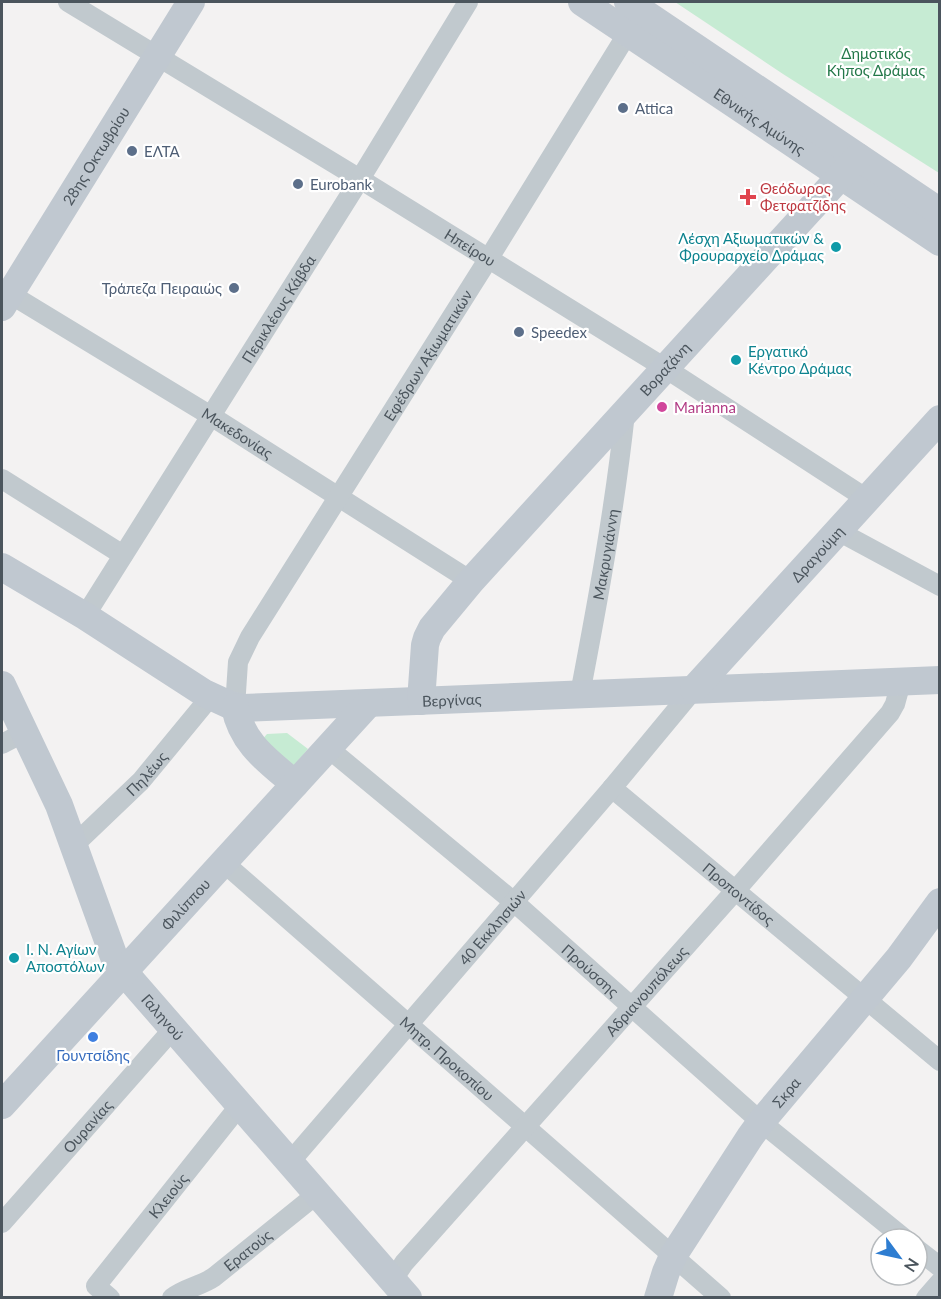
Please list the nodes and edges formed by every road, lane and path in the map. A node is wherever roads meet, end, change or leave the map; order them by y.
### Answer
1 (68, 2) edge
2 (191, 2) edge
3 (468, 2) edge
4 (582, 2) edge
5 (633, 15) edge
6 (157, 56) junction
7 (850, 166) junction
8 (360, 179) junction
9 (939, 212) edge
10 (939, 242) edge
11 (489, 258) junction
12 (4, 297) edge
13 (665, 368) junction
14 (625, 413) junction
15 (211, 416) junction
16 (936, 430) edge
17 (2, 479) edge
18 (339, 497) junction
19 (867, 498) junction
20 (838, 531) junction
21 (123, 555) junction
22 (8, 576) edge
23 (471, 581) junction
24 (939, 586) edge
25 (85, 616) junction
26 (939, 680) edge
27 (901, 682) junction
28 (2, 685) edge
29 (694, 689) junction
30 (580, 694) junction
31 (223, 701) junction
32 (421, 701) junction
33 (369, 703) junction
34 (13, 738) edge
35 (328, 748) junction
36 (295, 784) junction
37 (612, 788) junction
38 (74, 845) junction
39 (223, 862) junction
40 (735, 891) junction
41 (514, 902) junction
42 (939, 902) edge
43 (123, 971) junction
44 (866, 998) junction
45 (632, 1007) junction
46 (409, 1024) junction
47 (173, 1029) junction
48 (939, 1061) edge
49 (5, 1094) edge
50 (240, 1105) junction
51 (761, 1122) junction
52 (526, 1127) junction
53 (290, 1162) junction
54 (317, 1194) junction
55 (2, 1223) edge
56 (890, 1227) edge
57 (673, 1256) junction
58 (939, 1282) edge
59 (103, 1292) edge
60 (395, 1292) edge
61 (172, 1298) edge
62 (658, 1298) edge
63 (721, 1298) edge
64 (926, 1298) edge

1 - 6 street, Ηπείρου
2 - 6 main road, 28ης Οκτωβρίου
3 - 8 street, Περικλέους Κάβδα
4 - 5 main road, Εθνικής Αμύνης
5 - 7 main road, Εθνικής Αμύνης
5 - 11 street, Εφέδρων Αξιωματικών
6 - 8 street, Ηπείρου
6 - 12 main road, 28ης Οκτωβρίου
7 - 9 main road, Εθνικής Αμύνης
7 - 10 main road, Εθνικής Αμύνης
7 - 13 main road, Βοραζάνη
8 - 11 street, Ηπείρου
8 - 15 street, Περικλέους Κάβδα
11 - 13 street, Ηπείρου
11 - 18 street, Εφέδρων Αξιωματικών
12 - 15 street, Μακεδονίας
13 - 14 main road, Βοραζάνη
13 - 19 street, Ηπείρου
14 - 23 main road, Βοραζάνη
14 - 30 street, Μακρυγιάννη
15 - 18 street, Μακεδονίας
15 - 21 street, Περικλέους Κάβδα
16 - 19 main road, Δραγούμη
17 - 21 street
18 - 23 street, Μακεδονίας
18 - 31 street, Εφέδρων Αξιωματικών
19 - 20 main road, Δραγούμη
20 - 24 street
20 - 29 main road, Δραγούμη
21 - 25 street, Περικλέους Κάβδα
22 - 25 main road
23 - 32 main road, Βοραζάνη
25 - 31 main road
26 - 27 main road, Βεργίνας
27 - 29 main road, Βεργίνας
27 - 40 street, Αδριανουπόλεως
28 - 34 main road, Γαληνού
29 - 30 main road, Βεργίνας
29 - 37 street, 40 Εκκλησιών
30 - 32 main road, Βεργίνας
31 - 33 main road, Βεργίνας
31 - 36 main road
31 - 38 street, Πηλέως
32 - 33 main road, Βεργίνας
33 - 35 main road, Φιλίππου
34 - 38 main road, Γαληνού
35 - 36 main road, Φιλίππου
35 - 41 street, Προύσσης
36 - 39 main road, Φιλίππου
37 - 40 street, Προποντίδος
37 - 41 street, 40 Εκκλησιών
38 - 43 main road, Γαληνού
39 - 43 main road, Φιλίππου
39 - 46 street, Μητρ. Προκοπίου
40 - 44 street, Προποντίδος
40 - 45 street, Αδριανουπόλεως
41 - 45 street, Προύσσης
41 - 46 street, 40 Εκκλησιών
42 - 44 main road, Σκρα
43 - 47 main road, Γαληνού
43 - 49 main road, Φιλίππου
44 - 48 street, Προποντίδος
44 - 51 main road, Σκρα
45 - 51 street, Προύσσης
45 - 52 street, Αδριανουπόλεως
46 - 52 street, Μητρ. Προκοπίου
46 - 53 street, 40 Εκκλησιών
47 - 50 main road, Γαληνού
47 - 55 street, Ουρανίας
50 - 53 main road, Γαληνού
50 - 59 street, Κλειούς
51 - 56 street, Προύσσης
51 - 57 main road, Σκρα
52 - 57 street, Μητρ. Προκοπίου
52 - 60 street, Αδριανουπόλεως
53 - 54 main road, Γαληνού
54 - 60 main road, Γαληνού
54 - 61 street, Ερατούς
57 - 62 main road, Σκρα
57 - 63 street, Μητρ. Προκοπίου
58 - 64 street

